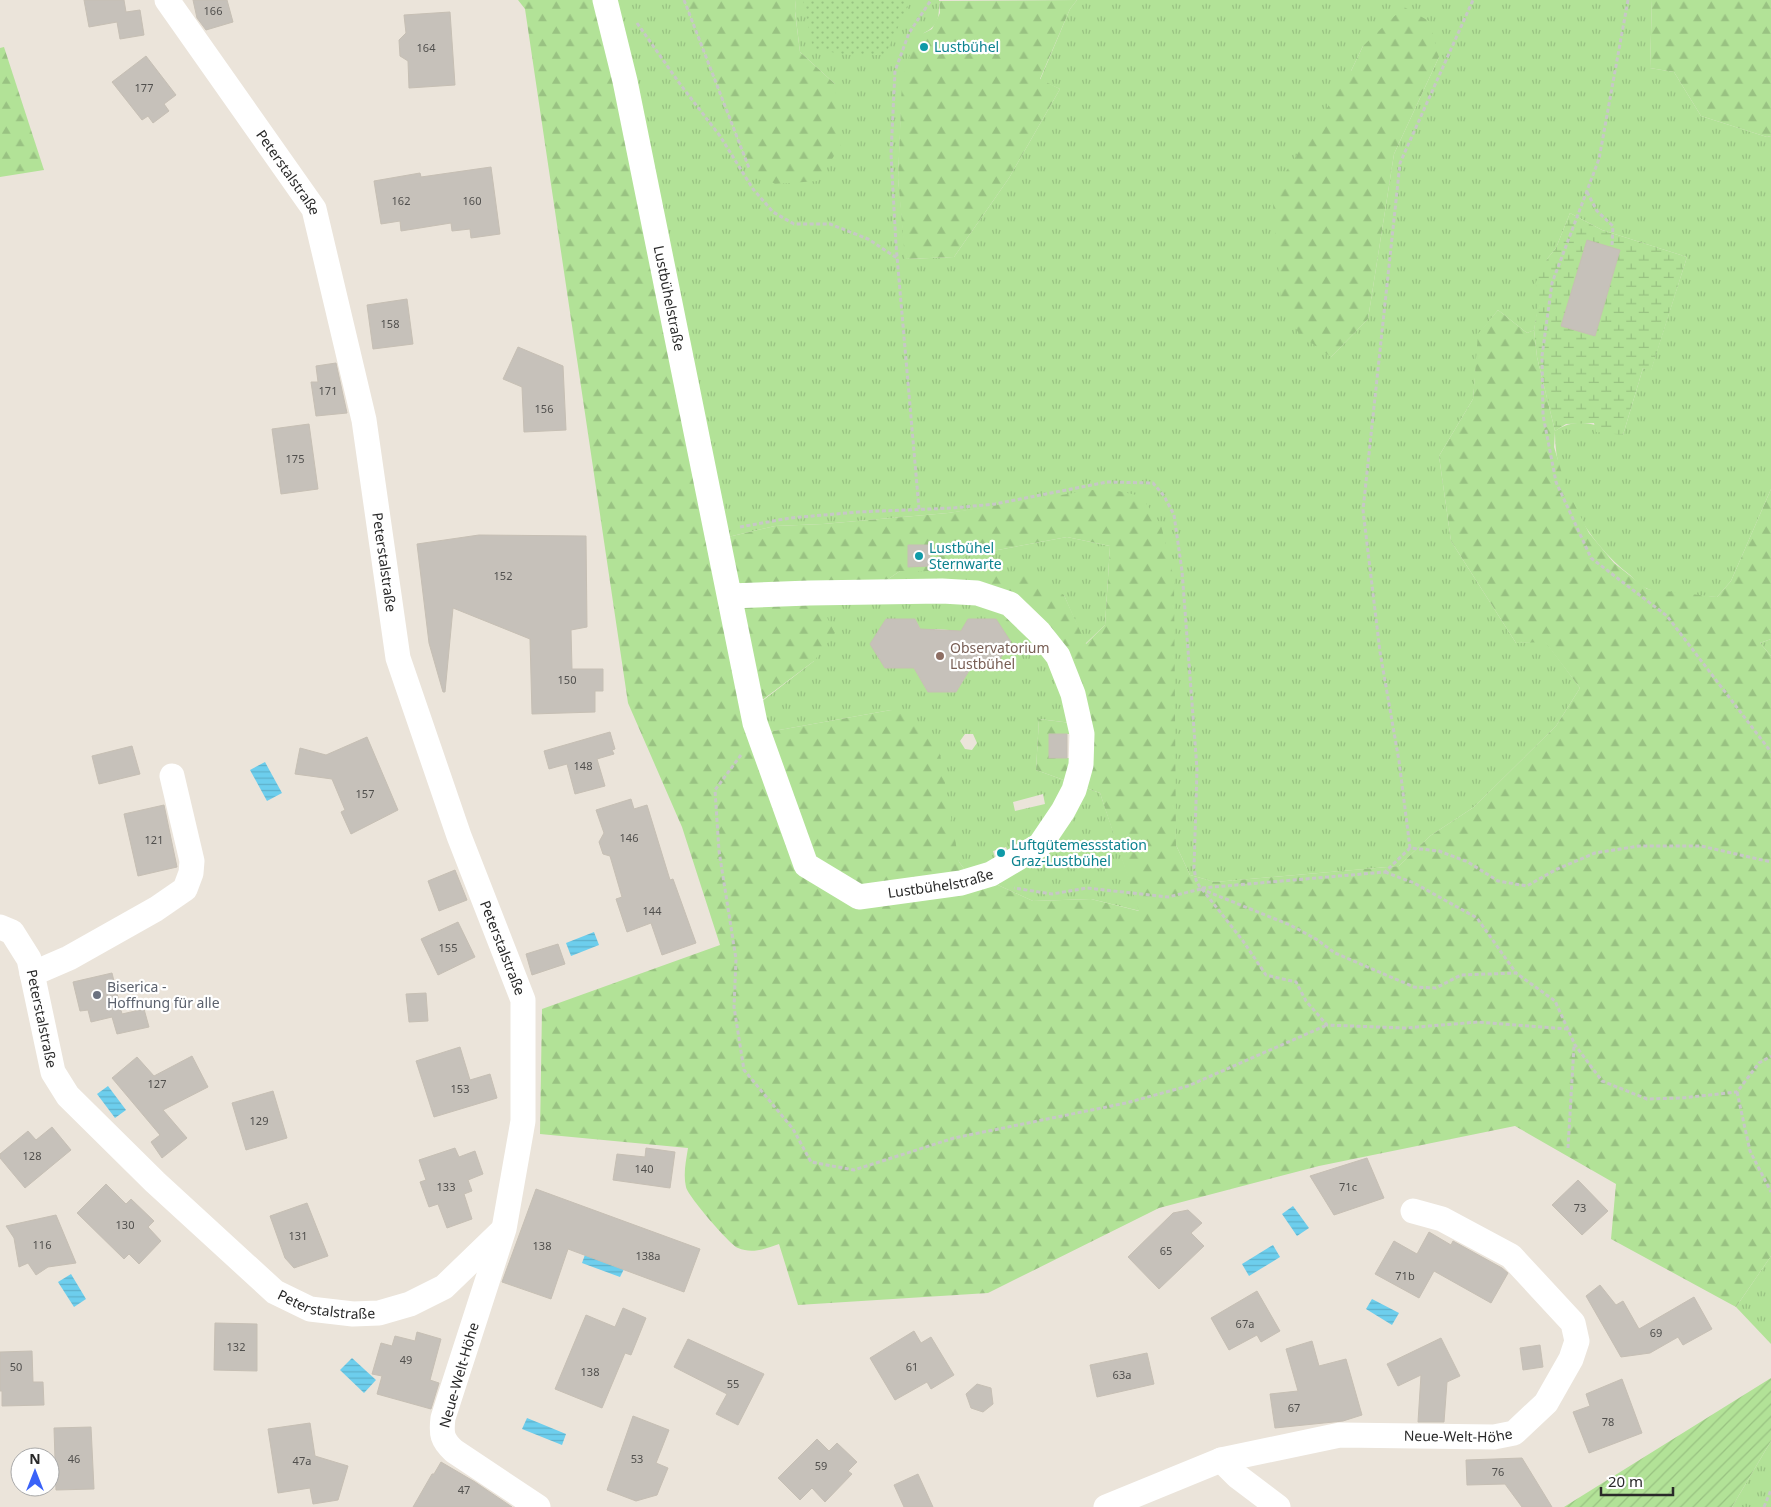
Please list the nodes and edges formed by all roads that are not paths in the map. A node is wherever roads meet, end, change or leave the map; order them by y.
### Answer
1 (167, 0) edge
2 (605, 0) edge
3 (730, 596) junction
4 (172, 776) dead end
5 (0, 927) edge
6 (32, 974) junction
7 (1413, 1211) dead end
8 (504, 1229) junction
9 (1221, 1460) junction
10 (1118, 1505) edge
11 (538, 1507) edge
12 (1278, 1507) edge

1 - 8 street, Peterstalstraße
2 - 3 street, Lustbühelstraße
3 - 3 street, Lustbühelstraße
4 - 6 street
5 - 6 street, Peterstalstraße
6 - 8 street, Peterstalstraße
7 - 9 street, Neue-Welt-Höhe
8 - 11 street, Neue-Welt-Höhe
9 - 10 street, Neue-Welt-Höhe
9 - 12 street

